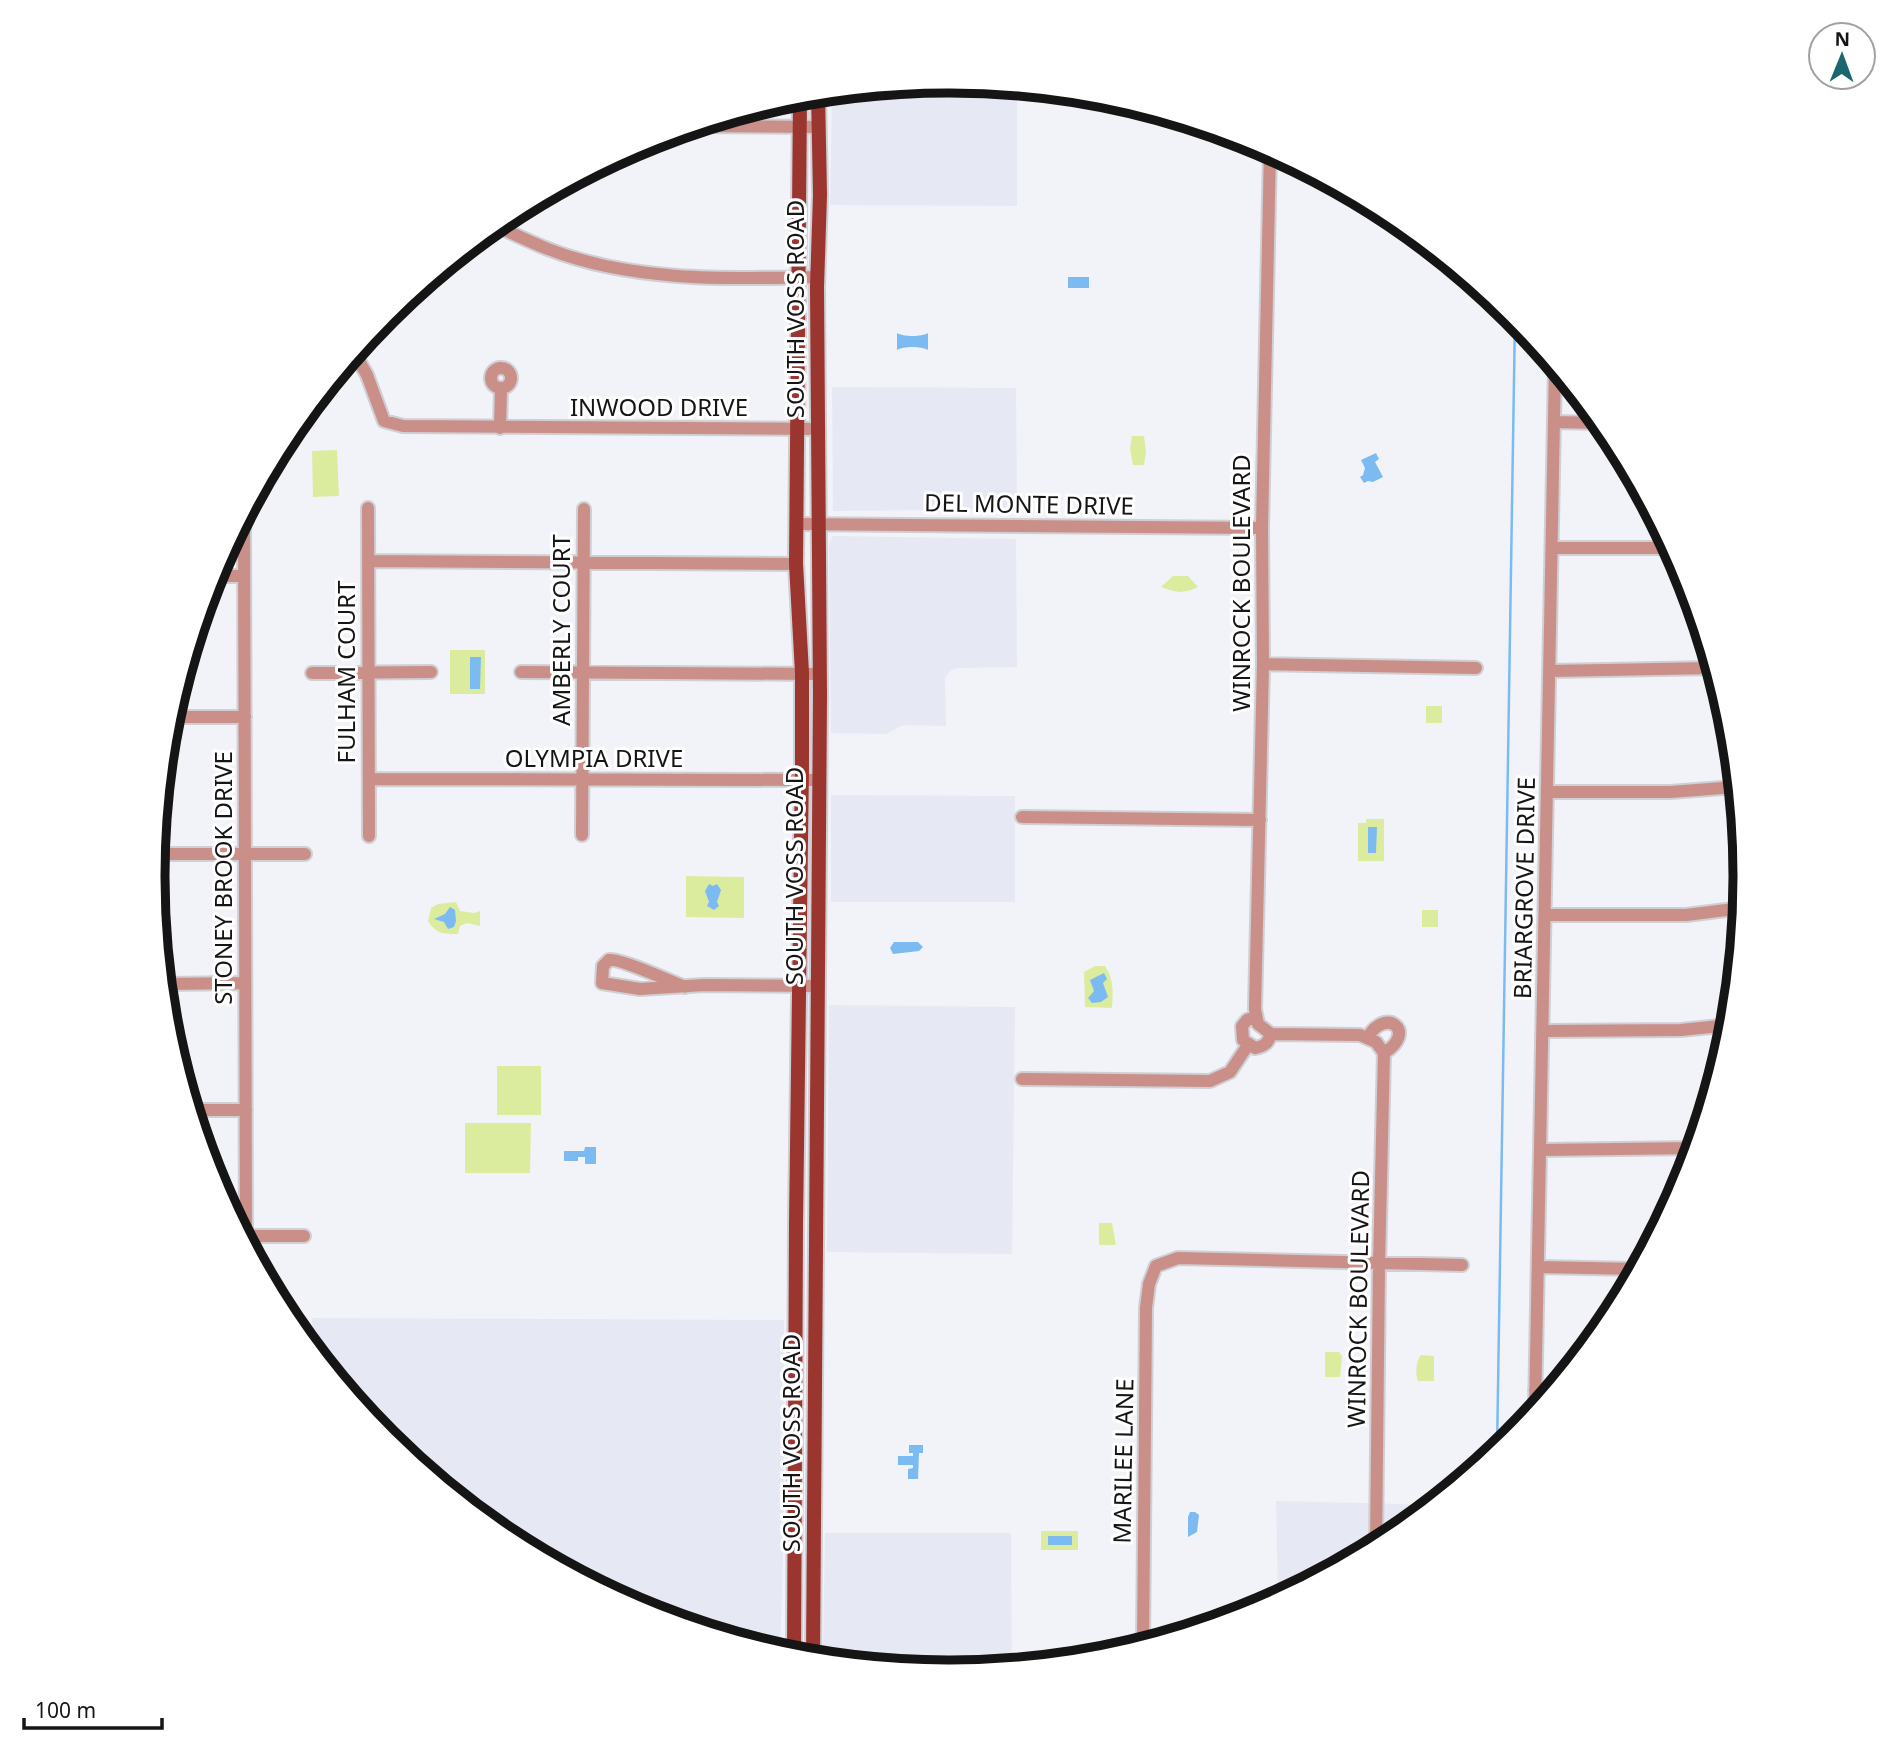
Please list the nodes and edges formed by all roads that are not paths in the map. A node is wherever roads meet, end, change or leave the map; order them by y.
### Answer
1 (818, 104) edge
2 (800, 107) edge
3 (722, 126) edge
4 (800, 127) junction
5 (818, 127) junction
6 (1270, 162) edge
7 (507, 230) edge
8 (817, 277) junction
9 (797, 278) junction
10 (359, 361) edge
11 (796, 376) junction
12 (817, 377) junction
13 (1555, 380) edge
14 (501, 389) dead end
15 (1554, 422) junction
16 (1588, 423) edge
17 (500, 428) junction
18 (796, 429) junction
19 (818, 429) junction
20 (368, 508) dead end
21 (584, 509) dead end
22 (796, 524) junction
23 (818, 524) junction
24 (1262, 528) junction
25 (244, 534) edge
26 (1553, 548) junction
27 (1660, 548) edge
28 (368, 561) junction
29 (583, 562) junction
30 (796, 564) junction
31 (225, 576) edge
32 (244, 576) junction
33 (1263, 664) junction
34 (1476, 668) dead end
35 (1704, 668) edge
36 (1550, 671) junction
37 (431, 672) dead end
38 (521, 672) dead end
39 (312, 673) dead end
40 (368, 673) junction
41 (583, 673) junction
42 (802, 673) junction
43 (820, 674) junction
44 (182, 717) edge
45 (245, 717) junction
46 (369, 779) junction
47 (583, 780) junction
48 (802, 780) junction
49 (819, 780) junction
50 (1727, 788) edge
51 (1547, 792) junction
52 (1022, 817) dead end
53 (1260, 820) junction
54 (582, 835) dead end
55 (369, 836) dead end
56 (245, 853) junction
57 (166, 854) edge
58 (305, 855) dead end
59 (1732, 909) edge
60 (1546, 915) junction
61 (245, 983) junction
62 (173, 984) edge
63 (685, 986) junction
64 (800, 986) junction
65 (818, 986) junction
66 (1256, 1016) junction
67 (1718, 1026) edge
68 (1544, 1031) junction
69 (1271, 1034) junction
70 (1368, 1037) junction
71 (1248, 1045) junction
72 (1384, 1053) junction
73 (1022, 1079) dead end
74 (798, 1109) junction
75 (817, 1109) junction
76 (201, 1110) edge
77 (246, 1110) junction
78 (1683, 1148) edge
79 (1541, 1150) junction
80 (245, 1221) edge
81 (796, 1224) junction
82 (816, 1224) junction
83 (304, 1236) dead end
84 (254, 1238) edge
85 (1379, 1264) junction
86 (1462, 1265) dead end
87 (1539, 1267) junction
88 (1628, 1269) edge
89 (795, 1343) junction
90 (816, 1343) junction
91 (1535, 1390) junction
92 (1541, 1390) edge
93 (1535, 1396) edge
94 (794, 1469) junction
95 (815, 1469) junction
96 (1376, 1533) edge
97 (795, 1596) junction
98 (814, 1597) junction
99 (1143, 1636) edge
100 (794, 1645) edge
101 (813, 1648) edge

1 - 5 main road, SOUTH VOSS ROAD
2 - 4 main road, SOUTH VOSS ROAD
3 - 4 street
4 - 5 street
4 - 9 main road, SOUTH VOSS ROAD
5 - 8 main road, SOUTH VOSS ROAD
6 - 24 street, WINROCK BOULEVARD
7 - 9 street
8 - 9 street
8 - 12 main road, SOUTH VOSS ROAD
9 - 11 main road, SOUTH VOSS ROAD
10 - 17 street, INWOOD DRIVE
11 - 12 main road
11 - 18 main road, SOUTH VOSS ROAD
12 - 19 main road, SOUTH VOSS ROAD
13 - 15 street, BRIARGROVE DRIVE
14 - 17 street
15 - 16 street
15 - 26 street, BRIARGROVE DRIVE
17 - 18 street, INWOOD DRIVE
18 - 19 street, INWOOD DRIVE
18 - 22 main road, SOUTH VOSS ROAD
19 - 23 main road, SOUTH VOSS ROAD
20 - 28 street, FULHAM COURT
21 - 29 street, AMBERLY COURT
22 - 23 street, DEL MONTE DRIVE
22 - 30 main road, SOUTH VOSS ROAD
23 - 24 street, DEL MONTE DRIVE
23 - 43 main road, SOUTH VOSS ROAD
24 - 33 street, WINROCK BOULEVARD
25 - 32 street, STONEY BROOK DRIVE
26 - 27 street
26 - 36 street, BRIARGROVE DRIVE
28 - 29 street
28 - 40 street, FULHAM COURT
29 - 30 street
29 - 41 street, AMBERLY COURT
30 - 42 main road, SOUTH VOSS ROAD
31 - 32 street
32 - 45 street, STONEY BROOK DRIVE
33 - 34 street
33 - 53 street, WINROCK BOULEVARD
35 - 36 street
36 - 51 street, BRIARGROVE DRIVE
37 - 40 street
38 - 41 street
39 - 40 street
40 - 46 street, FULHAM COURT
41 - 42 street
41 - 47 street, AMBERLY COURT
42 - 43 street
42 - 48 main road, SOUTH VOSS ROAD
43 - 49 main road, SOUTH VOSS ROAD
44 - 45 street
45 - 56 street, STONEY BROOK DRIVE
46 - 47 street, OLYMPIA DRIVE
46 - 55 street, FULHAM COURT
47 - 48 street, OLYMPIA DRIVE
47 - 54 street, AMBERLY COURT
48 - 49 street, OLYMPIA DRIVE
48 - 64 main road, SOUTH VOSS ROAD
49 - 65 main road, SOUTH VOSS ROAD
50 - 51 street
51 - 60 street, BRIARGROVE DRIVE
52 - 53 street
53 - 66 street, WINROCK BOULEVARD
56 - 57 street
56 - 58 street
56 - 61 street, STONEY BROOK DRIVE
59 - 60 street
60 - 68 street, BRIARGROVE DRIVE
61 - 62 street
61 - 77 street, STONEY BROOK DRIVE
63 - 63 street
63 - 64 street
64 - 65 street
64 - 74 main road, SOUTH VOSS ROAD
65 - 75 main road, SOUTH VOSS ROAD
66 - 69 street
66 - 71 street, WINROCK BOULEVARD
67 - 68 street
68 - 79 street, BRIARGROVE DRIVE
69 - 70 street, WINROCK BOULEVARD
69 - 71 street, WINROCK BOULEVARD
70 - 72 street
70 - 72 street, WINROCK BOULEVARD
71 - 73 street
72 - 85 street, WINROCK BOULEVARD
74 - 75 main road
74 - 81 main road, SOUTH VOSS ROAD
75 - 82 main road, SOUTH VOSS ROAD
76 - 77 street
77 - 80 street, STONEY BROOK DRIVE
78 - 79 street
79 - 87 street, BRIARGROVE DRIVE
81 - 82 main road
81 - 89 main road, SOUTH VOSS ROAD
82 - 90 main road, SOUTH VOSS ROAD
83 - 84 street
85 - 86 street
85 - 96 street, WINROCK BOULEVARD
85 - 99 street, MARILEE LANE
87 - 88 street
87 - 91 street, BRIARGROVE DRIVE
89 - 90 main road
89 - 94 main road, SOUTH VOSS ROAD
90 - 95 main road, SOUTH VOSS ROAD
91 - 92 street
91 - 93 street, BRIARGROVE DRIVE
94 - 95 main road
94 - 97 main road, SOUTH VOSS ROAD
95 - 98 main road, SOUTH VOSS ROAD
97 - 98 main road
97 - 100 main road, SOUTH VOSS ROAD
98 - 101 main road, SOUTH VOSS ROAD

